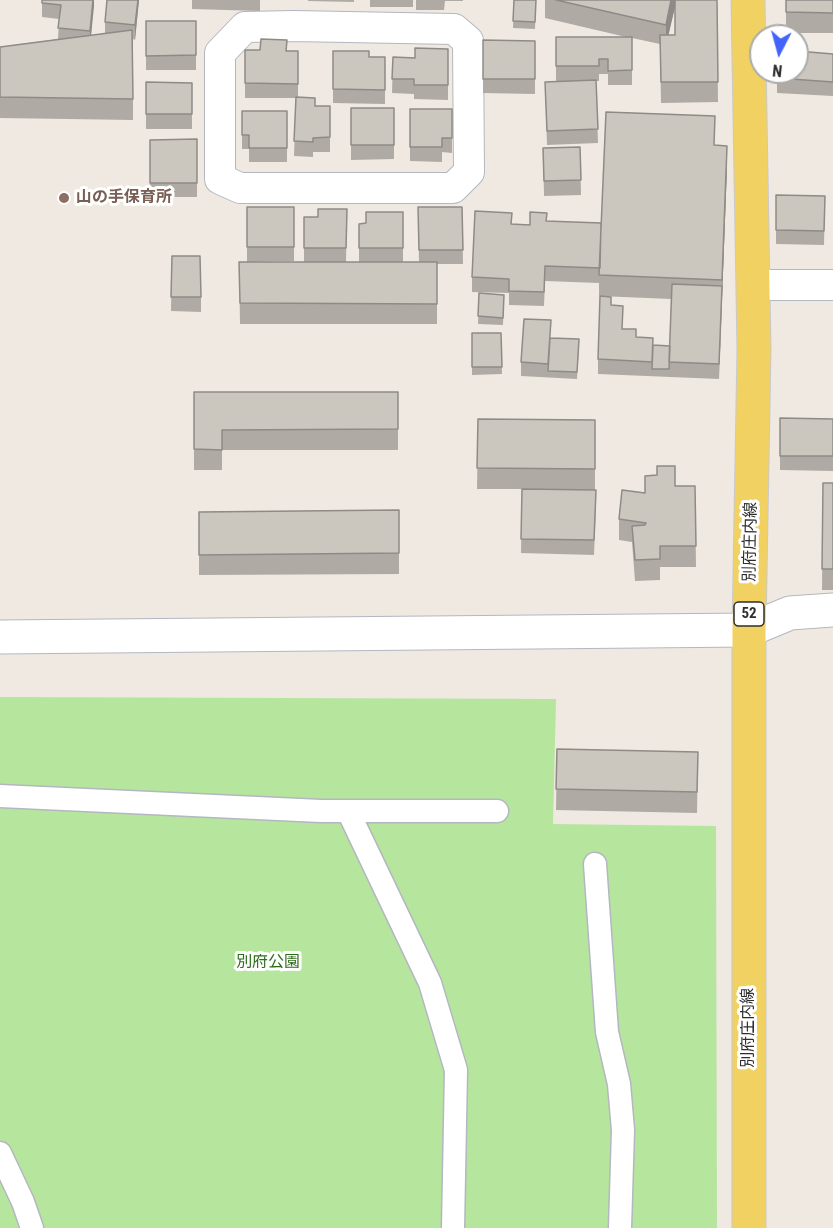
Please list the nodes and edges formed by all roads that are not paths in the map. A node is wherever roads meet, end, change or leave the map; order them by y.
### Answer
1 (748, 0) edge
2 (294, 13) edge
3 (769, 285) dead end
4 (833, 285) edge
5 (833, 610) edge
6 (749, 630) junction
7 (0, 637) edge
8 (0, 796) edge
9 (348, 811) junction
10 (497, 811) dead end
11 (595, 864) dead end
12 (0, 1153) edge
13 (32, 1228) edge
14 (453, 1228) edge
15 (620, 1228) edge
16 (749, 1228) edge

1 - 6 main road, 別府庄内線 / 52
2 - 2 street
3 - 4 street
5 - 6 street
6 - 7 street
6 - 16 main road, 別府庄内線 / 52
8 - 9 street
9 - 10 street
9 - 14 street
11 - 15 street
12 - 13 street

